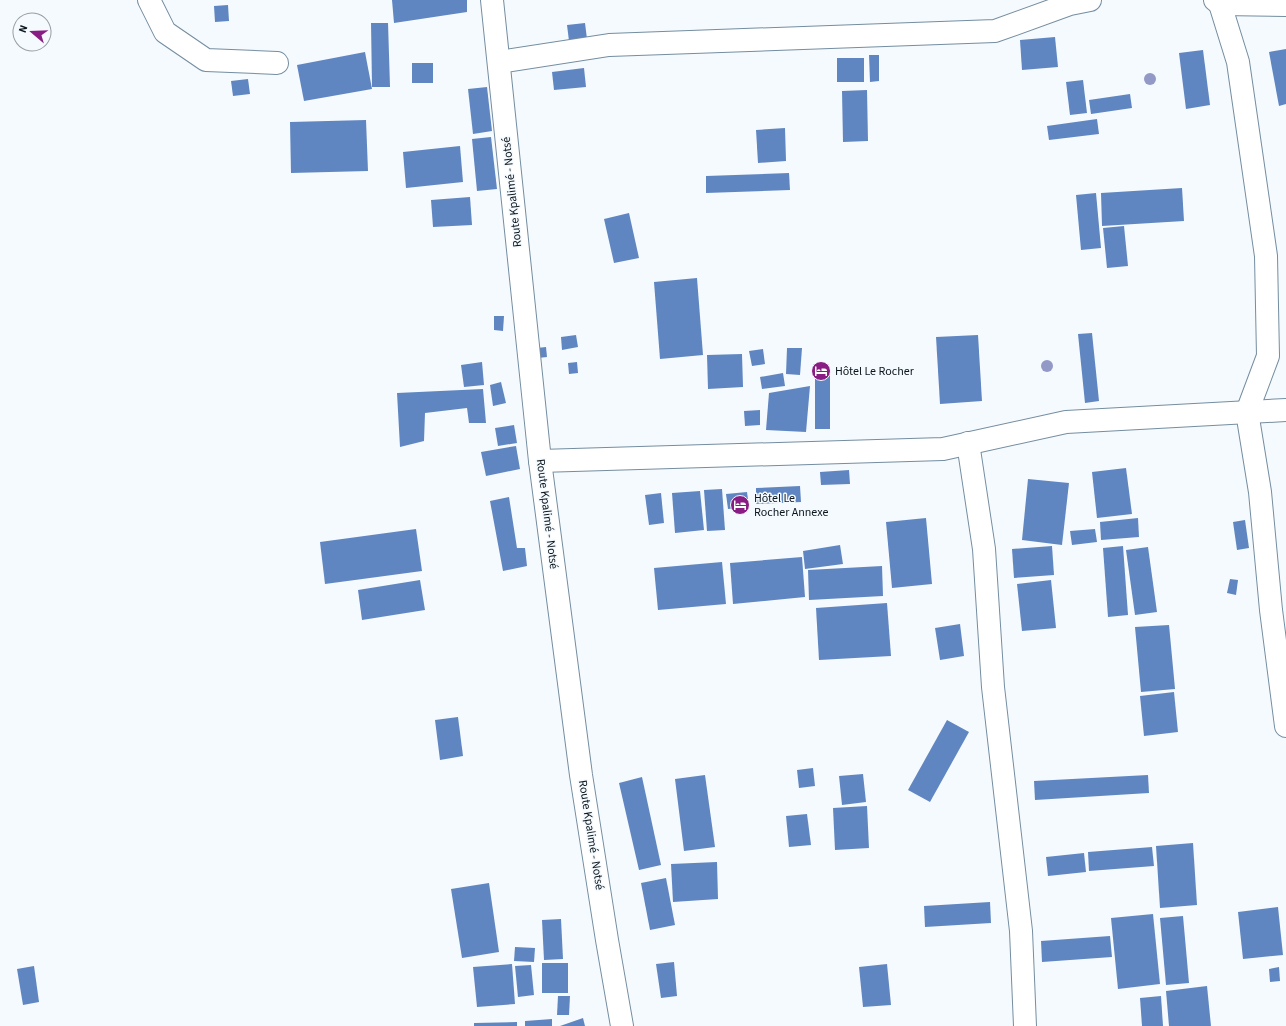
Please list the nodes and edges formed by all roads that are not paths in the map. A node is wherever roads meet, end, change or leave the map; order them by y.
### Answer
1 (150, 0) edge
2 (492, 0) edge
3 (1090, 0) edge
4 (1218, 2) edge
5 (1286, 5) edge
6 (499, 62) junction
7 (278, 63) dead end
8 (1286, 410) edge
9 (1247, 412) junction
10 (968, 443) junction
11 (540, 461) junction
12 (1286, 726) edge
13 (622, 1026) edge
14 (1025, 1026) edge

1 - 7 street
2 - 6 street, Route Kpalimé - Notsé
3 - 6 street
4 - 5 street
4 - 9 street
6 - 11 street, Route Kpalimé - Notsé
8 - 9 street
9 - 10 street
9 - 12 street
10 - 11 street
10 - 14 street
11 - 13 street, Route Kpalimé - Notsé

